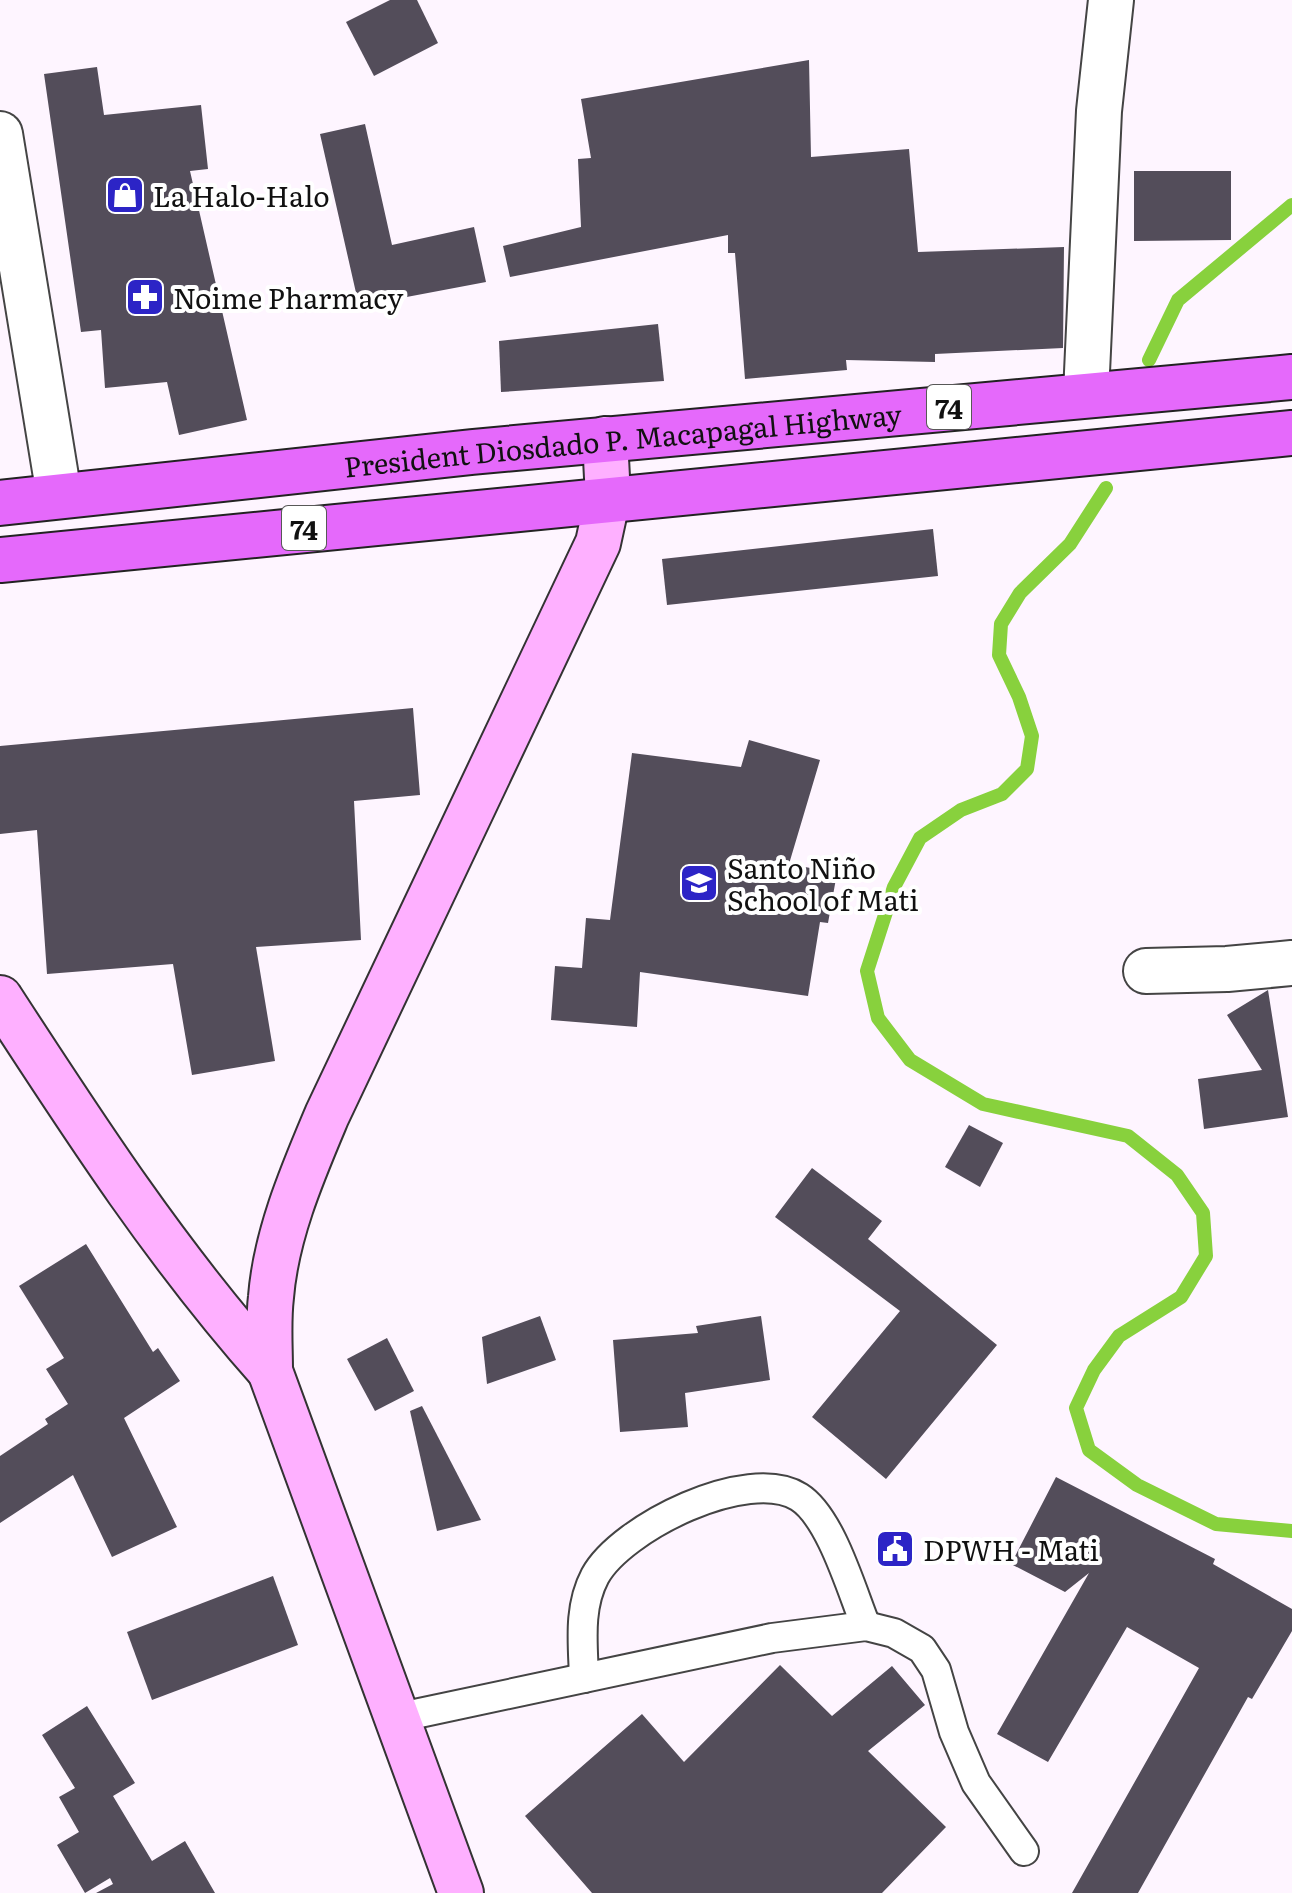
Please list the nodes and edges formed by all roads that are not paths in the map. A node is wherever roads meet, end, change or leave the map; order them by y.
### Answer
1 (1111, 0) edge
2 (0, 134) edge
3 (1292, 377) edge
4 (1086, 394) junction
5 (1292, 433) edge
6 (605, 439) junction
7 (59, 495) junction
8 (608, 497) junction
9 (0, 503) edge
10 (0, 560) edge
11 (1292, 963) edge
12 (1146, 971) dead end
13 (0, 998) edge
14 (270, 1371) junction
15 (866, 1626) junction
16 (584, 1678) junction
17 (396, 1718) junction
18 (1024, 1851) dead end
19 (461, 1893) edge

1 - 4 street
2 - 7 street
3 - 4 main road, President Diosdado P. Macapagal Highway / 74
4 - 6 main road, President Diosdado P. Macapagal Highway / 74
5 - 8 main road, President Diosdado P. Macapagal Highway / 74
6 - 7 main road, President Diosdado P. Macapagal Highway / 74
6 - 8 street
7 - 9 main road, President Diosdado P. Macapagal Highway / 74
8 - 10 main road, President Diosdado P. Macapagal Highway / 74
8 - 14 street
11 - 12 street
13 - 14 street
14 - 17 street
15 - 16 lane
15 - 16 lane
15 - 18 lane
16 - 17 lane
17 - 19 street

